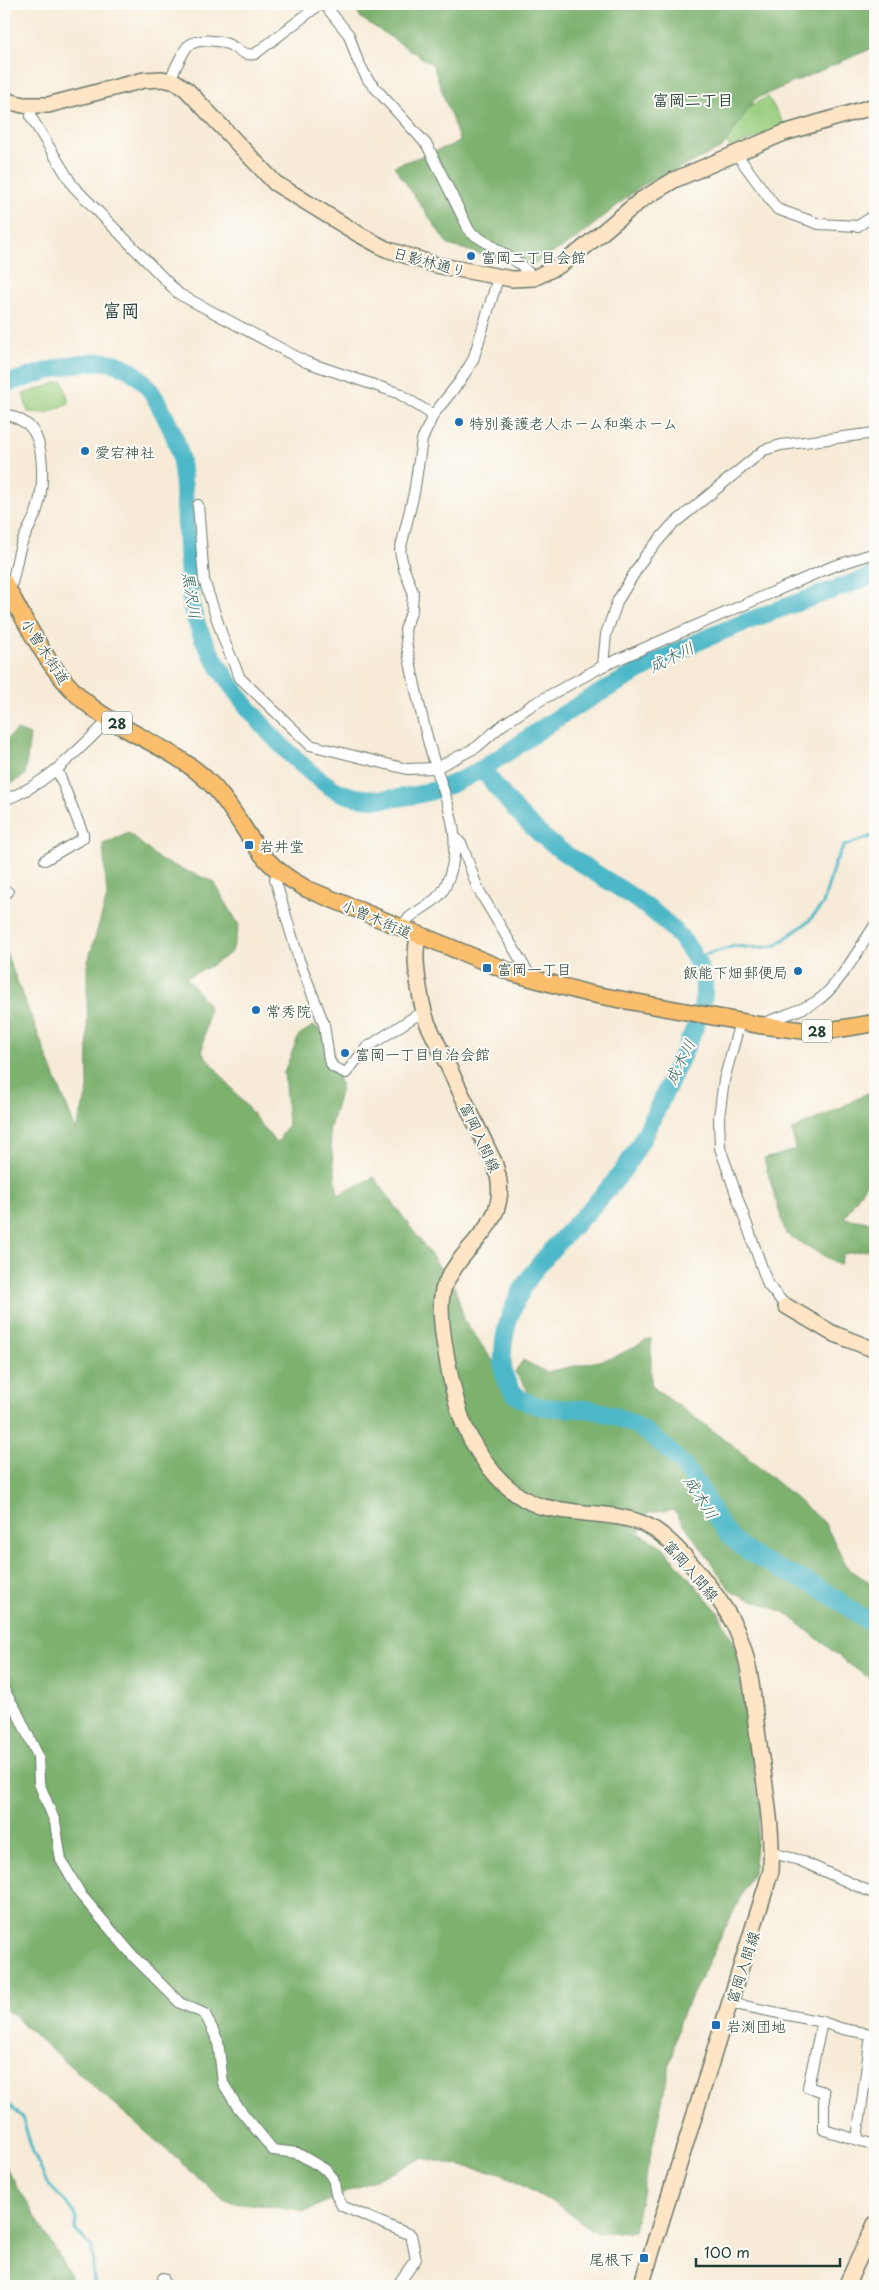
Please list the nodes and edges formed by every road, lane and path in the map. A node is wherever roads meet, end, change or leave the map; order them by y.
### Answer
1 (324, 4) edge
2 (170, 80) junction
3 (4, 100) edge
4 (32, 106) junction
5 (875, 106) edge
6 (736, 152) junction
7 (875, 215) edge
8 (498, 278) junction
9 (534, 278) junction
10 (4, 413) edge
11 (433, 415) junction
12 (875, 433) edge
13 (198, 505) dead end
14 (875, 553) edge
15 (7, 588) edge
16 (603, 666) junction
17 (110, 719) junction
18 (436, 768) junction
19 (57, 769) junction
20 (4, 800) edge
21 (456, 838) junction
22 (45, 860) dead end
23 (277, 870) junction
24 (875, 925) edge
25 (402, 928) junction
26 (419, 936) junction
27 (532, 980) junction
28 (424, 1013) junction
29 (736, 1021) junction
30 (875, 1023) edge
31 (759, 1025) junction
32 (786, 1306) joint
33 (875, 1350) edge
34 (4, 1690) edge
35 (772, 1853) junction
36 (875, 1894) edge
37 (730, 2003) junction
38 (822, 2022) junction
39 (873, 2035) edge
40 (857, 2139) junction
41 (875, 2145) edge
42 (875, 2224) edge
43 (847, 2285) edge
44 (397, 2286) edge
45 (641, 2286) edge

1 - 2 street
1 - 9 street
2 - 4 main road
2 - 8 main road, 日影林通り
3 - 4 main road
4 - 11 street
5 - 6 main road, 日影林通り
6 - 7 street
6 - 9 main road, 日影林通り
8 - 9 main road, 日影林通り
8 - 11 street
10 - 15 street
11 - 18 street
12 - 16 street
13 - 18 street
14 - 16 street
15 - 17 main road, 小曽木街道 / 28
16 - 18 street
17 - 19 street
17 - 23 main road, 小曽木街道 / 28
18 - 21 street
19 - 20 street
19 - 22 street
21 - 25 street
21 - 27 street
23 - 25 main road, 小曽木街道 / 28
23 - 28 street
24 - 31 street
25 - 26 main road, 小曽木街道 / 28
26 - 27 main road, 小曽木街道 / 28
26 - 28 main road, 富岡入間線
27 - 29 main road, 小曽木街道 / 28
28 - 35 main road, 富岡入間線
29 - 31 main road, 小曽木街道 / 28
29 - 32 street
30 - 31 main road, 小曽木街道 / 28
32 - 33 main road
34 - 44 street
35 - 36 street
35 - 37 main road, 富岡入間線
37 - 38 street
37 - 45 main road, 富岡入間線
38 - 39 street
38 - 40 street
39 - 40 street
40 - 41 street
42 - 43 main road

